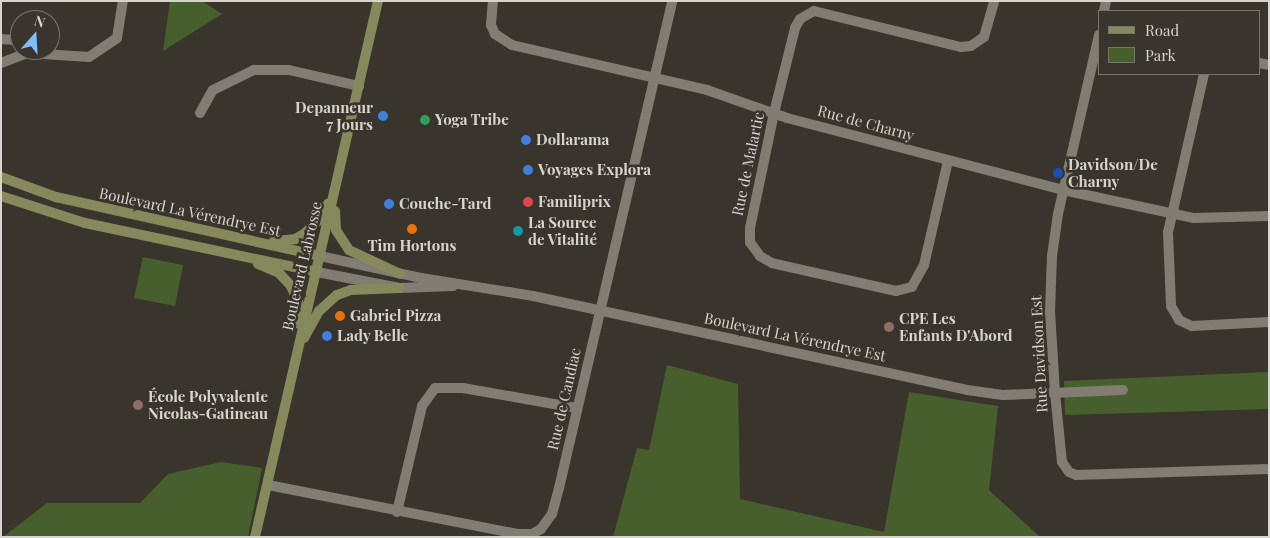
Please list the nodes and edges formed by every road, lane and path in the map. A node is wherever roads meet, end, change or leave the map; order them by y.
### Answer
1 (123, 1) edge
2 (378, 1) edge
3 (493, 1) edge
4 (672, 1) edge
5 (994, 1) edge
6 (1098, 39) edge
7 (60, 53) edge
8 (1204, 75) edge
9 (654, 79) junction
10 (359, 86) junction
11 (200, 113) dead end
12 (774, 113) junction
13 (948, 161) junction
14 (1, 177) edge
15 (338, 177) junction
16 (1064, 190) junction
17 (1, 196) edge
18 (1172, 214) junction
19 (1269, 216) edge
20 (246, 240) junction
21 (232, 255) junction
22 (320, 256) junction
23 (317, 272) junction
24 (400, 274) junction
25 (463, 284) junction
26 (399, 288) junction
27 (601, 310) junction
28 (1269, 322) edge
29 (297, 352) junction
30 (1123, 390) dead end
31 (1055, 393) junction
32 (576, 408) junction
33 (1269, 469) edge
34 (268, 484) junction
35 (398, 512) junction
36 (255, 537) edge

1 - 7 street
2 - 10 main road, Boulevard Labrosse
3 - 9 street, Rue de Charny
4 - 9 street, Rue de Candiac
5 - 12 street, Rue de Malartic
6 - 16 street, Rue Davidson Est
8 - 18 street
9 - 12 street, Rue de Charny
9 - 27 street, Rue de Candiac
10 - 11 street
10 - 15 main road, Boulevard Labrosse
12 - 13 street, Rue de Charny
12 - 13 street, Rue de Malartic
13 - 16 street, Rue de Charny
14 - 20 main road, Boulevard La Vérendrye Est
15 - 20 main road
15 - 22 main road, Boulevard Labrosse
15 - 24 main road
16 - 18 street, Rue de Charny
16 - 31 street, Rue Davidson Est
17 - 21 main road, Boulevard La Vérendrye Est
18 - 19 street, Rue de Charny
18 - 28 street
20 - 22 main road, Boulevard La Vérendrye Est
21 - 23 main road, Boulevard La Vérendrye Est
21 - 29 main road
22 - 23 main road, Boulevard Labrosse
22 - 24 street, Boulevard La Vérendrye Est
23 - 26 street, Boulevard La Vérendrye Est
23 - 29 main road, Boulevard Labrosse
24 - 25 street, Boulevard La Vérendrye Est
25 - 26 street, Boulevard La Vérendrye Est
25 - 27 street, Boulevard La Vérendrye Est
26 - 29 main road
27 - 31 street, Boulevard La Vérendrye Est
27 - 32 street, Rue de Candiac
29 - 34 main road, Boulevard Labrosse
30 - 31 street, Boulevard La Vérendrye Est
31 - 33 street, Rue Davidson Est
32 - 35 street, Rue de Candiac
32 - 35 street
34 - 35 street, Rue de Candiac
34 - 36 main road, Boulevard Labrosse

